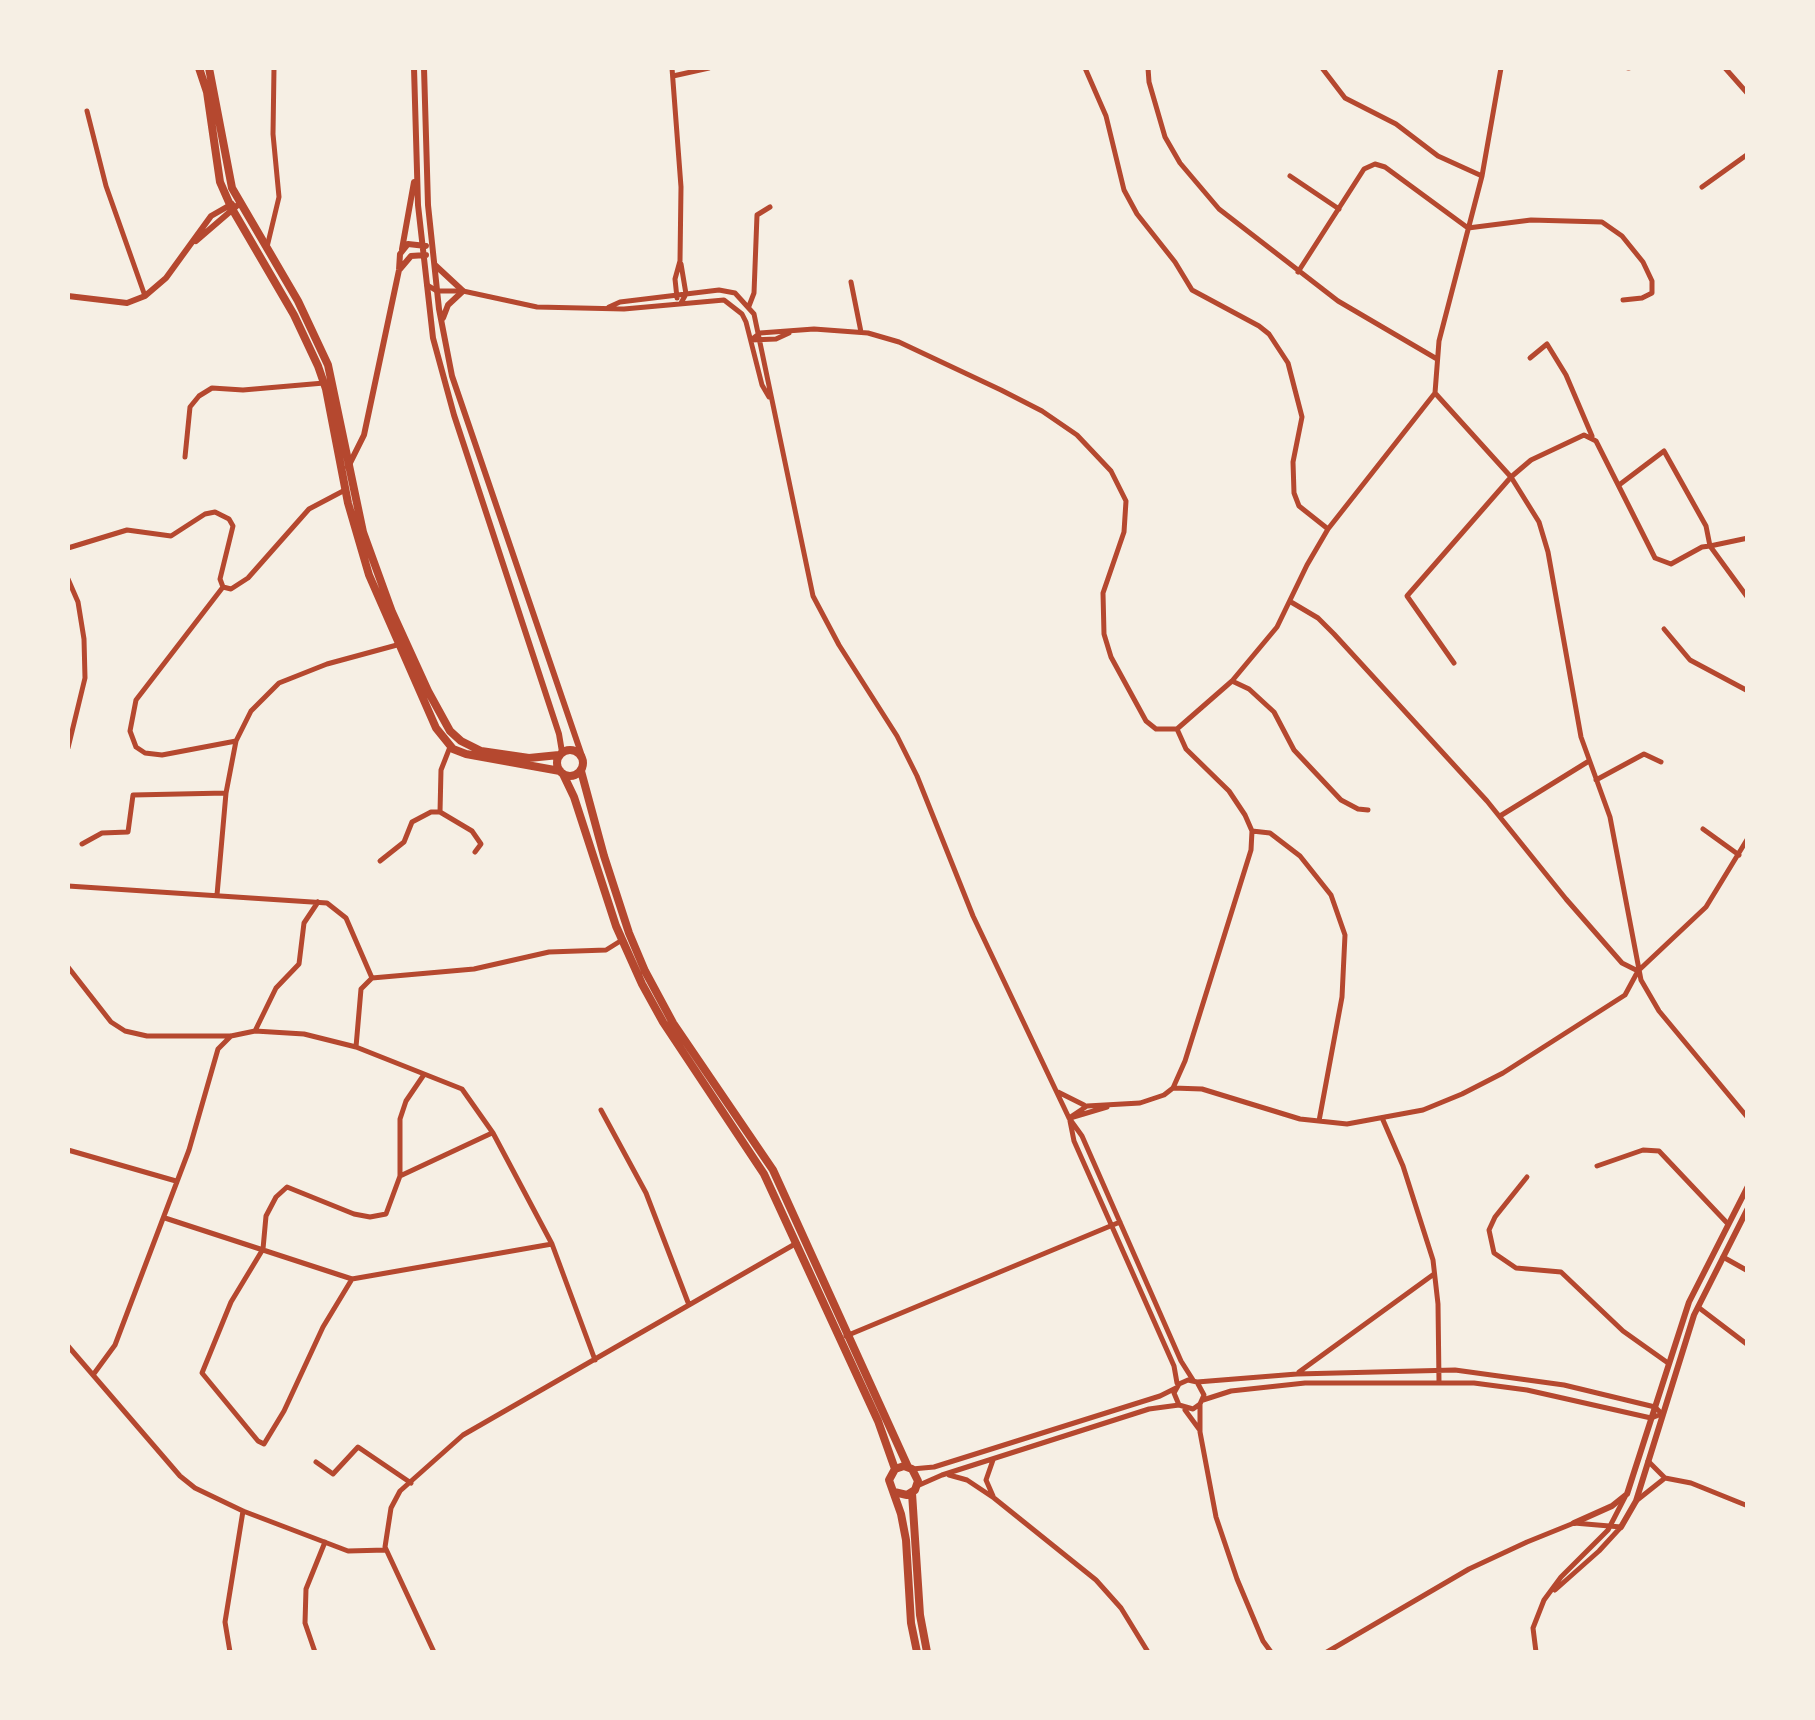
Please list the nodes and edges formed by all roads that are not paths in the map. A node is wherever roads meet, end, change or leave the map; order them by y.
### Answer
1 (199, 68) edge
2 (208, 68) edge
3 (274, 68) edge
4 (414, 68) edge
5 (424, 68) edge
6 (672, 68) edge
7 (708, 68) edge
8 (1084, 68) edge
9 (1148, 68) edge
10 (1322, 68) edge
11 (1501, 68) edge
12 (1725, 68) edge
13 (673, 76) junction
14 (1748, 94) edge
15 (87, 111) dead end
16 (1748, 154) edge
17 (417, 166) junction
18 (1290, 176) dead end
19 (1482, 176) junction
20 (1702, 187) dead end
21 (234, 206) junction
22 (770, 208) dead end
23 (1339, 210) junction
24 (1468, 228) junction
25 (423, 244) junction
26 (266, 250) junction
27 (432, 250) junction
28 (401, 252) junction
29 (424, 256) junction
30 (680, 261) junction
31 (434, 264) junction
32 (399, 270) junction
33 (1298, 272) junction
34 (851, 282) dead end
35 (427, 285) junction
36 (437, 291) junction
37 (463, 291) junction
38 (686, 294) junction
39 (675, 295) junction
40 (68, 296) edge
41 (144, 296) junction
42 (1623, 300) dead end
43 (681, 303) junction
44 (749, 306) junction
45 (609, 307) junction
46 (442, 324) junction
47 (796, 330) junction
48 (861, 332) junction
49 (760, 333) junction
50 (752, 340) junction
51 (762, 342) junction
52 (1530, 358) dead end
53 (1437, 359) junction
54 (324, 383) junction
55 (1435, 393) junction
56 (769, 398) junction
57 (1592, 436) junction
58 (185, 457) dead end
59 (349, 466) junction
60 (1511, 476) junction
61 (342, 477) junction
62 (1619, 485) junction
63 (345, 490) junction
64 (1328, 530) junction
65 (1748, 538) edge
66 (1710, 546) junction
67 (68, 548) edge
68 (68, 579) edge
69 (223, 587) junction
70 (1748, 598) edge
71 (1291, 602) junction
72 (1664, 629) dead end
73 (398, 645) junction
74 (1454, 662) dead end
75 (1232, 681) junction
76 (1748, 691) edge
77 (1177, 730) junction
78 (236, 741) junction
79 (451, 746) junction
80 (68, 748) edge
81 (561, 754) junction
82 (582, 756) junction
83 (1589, 761) junction
84 (1662, 762) dead end
85 (581, 771) junction
86 (561, 772) junction
87 (1596, 780) junction
88 (226, 794) junction
89 (1368, 810) dead end
90 (440, 812) junction
91 (1500, 816) junction
92 (1703, 829) dead end
93 (1252, 831) junction
94 (1748, 838) edge
95 (82, 844) dead end
96 (475, 852) dead end
97 (1738, 856) junction
98 (380, 861) dead end
99 (68, 886) edge
100 (218, 895) junction
101 (318, 902) junction
102 (622, 940) junction
103 (68, 967) edge
104 (1638, 971) junction
105 (372, 978) junction
106 (255, 1031) junction
107 (232, 1036) junction
108 (356, 1047) junction
109 (423, 1076) junction
110 (1173, 1088) junction
111 (1055, 1090) junction
112 (1087, 1106) junction
113 (1110, 1106) junction
114 (601, 1110) dead end
115 (1090, 1113) junction
116 (1069, 1118) junction
117 (1748, 1118) edge
118 (1383, 1120) junction
119 (1319, 1121) junction
120 (493, 1133) junction
121 (1082, 1136) junction
122 (68, 1150) edge
123 (1597, 1166) dead end
124 (400, 1176) junction
125 (1527, 1177) dead end
126 (176, 1181) junction
127 (1748, 1186) edge
128 (1748, 1208) edge
129 (164, 1218) junction
130 (1120, 1222) junction
131 (1728, 1224) junction
132 (1112, 1226) junction
133 (802, 1241) junction
134 (552, 1244) junction
135 (262, 1249) junction
136 (1722, 1257) junction
137 (1748, 1270) edge
138 (1434, 1274) junction
139 (352, 1279) junction
140 (689, 1305) junction
141 (1698, 1307) junction
142 (846, 1337) junction
143 (1748, 1345) edge
144 (68, 1346) edge
145 (595, 1360) junction
146 (1668, 1363) junction
147 (1438, 1370) junction
148 (1297, 1374) junction
149 (93, 1376) junction
150 (1195, 1381) junction
151 (1439, 1382) junction
152 (1176, 1387) junction
153 (1201, 1401) junction
154 (1182, 1407) junction
155 (1655, 1407) junction
156 (1662, 1414) junction
157 (1652, 1418) junction
158 (1200, 1432) junction
159 (995, 1458) junction
160 (1648, 1461) junction
161 (316, 1462) dead end
162 (910, 1468) junction
163 (895, 1469) junction
164 (945, 1474) junction
165 (1664, 1478) junction
166 (411, 1483) junction
167 (914, 1490) junction
168 (894, 1492) junction
169 (1627, 1494) junction
170 (994, 1498) junction
171 (1636, 1501) junction
172 (1748, 1506) edge
173 (243, 1511) junction
174 (1574, 1523) junction
175 (1621, 1526) junction
176 (1609, 1527) junction
177 (324, 1542) junction
178 (386, 1550) junction
179 (1544, 1600) junction
180 (230, 1652) edge
181 (314, 1652) edge
182 (434, 1652) edge
183 (917, 1652) edge
184 (927, 1652) edge
185 (1148, 1652) edge
186 (1271, 1652) edge
187 (1327, 1652) edge
188 (1536, 1652) edge

1 - 21 main road
2 - 21 main road
3 - 26 street
4 - 17 street
5 - 27 street
6 - 13 street
7 - 13 street
8 - 64 street
9 - 33 street
10 - 19 street
11 - 19 street
12 - 14 street
13 - 30 street
15 - 41 street
16 - 20 street
17 - 25 street
17 - 28 street
18 - 23 street
19 - 24 street
21 - 26 main road
21 - 41 street
21 - 54 main road
22 - 44 street
23 - 24 street
23 - 33 street
24 - 42 street
24 - 53 street
25 - 27 street
25 - 28 street
25 - 29 street
26 - 59 main road
27 - 29 street
27 - 31 street
28 - 32 street
29 - 32 street
29 - 35 street
30 - 38 street
30 - 39 street
31 - 36 street
31 - 37 street
32 - 59 street
33 - 53 street
34 - 48 street
35 - 36 street
35 - 81 street
36 - 37 street
36 - 46 street
37 - 45 street
37 - 46 street
38 - 39 street
38 - 43 street
38 - 44 street
39 - 43 street
39 - 45 street
40 - 41 street
43 - 45 street
43 - 50 street
44 - 49 street
46 - 82 street
47 - 48 street
47 - 49 street
47 - 51 street
48 - 77 street
49 - 50 street
49 - 51 street
50 - 51 street
50 - 56 street
51 - 56 street
52 - 57 street
53 - 55 street
54 - 58 street
54 - 61 main road
55 - 60 street
55 - 64 street
56 - 111 street
57 - 60 street
57 - 62 street
59 - 61 street
59 - 81 main road
60 - 74 street
60 - 83 street
61 - 63 main road
62 - 66 street
62 - 66 street
63 - 69 street
63 - 73 main road
64 - 71 street
65 - 66 street
66 - 70 street
67 - 69 street
68 - 80 street
69 - 78 street
71 - 75 street
71 - 91 street
72 - 76 street
73 - 78 street
73 - 79 main road
75 - 77 street
75 - 89 street
77 - 93 street
78 - 88 street
79 - 86 main road
79 - 90 street
81 - 82 main road
81 - 86 main road
82 - 85 main road
83 - 87 street
83 - 91 street
84 - 87 street
85 - 86 main road
85 - 133 main road
86 - 102 main road
87 - 104 street
88 - 95 street
88 - 100 street
90 - 96 street
90 - 98 street
91 - 104 street
92 - 97 street
93 - 110 street
93 - 119 street
94 - 97 street
97 - 104 street
99 - 100 street
100 - 101 street
101 - 105 street
101 - 106 street
102 - 105 street
102 - 133 main road
103 - 107 street
104 - 117 street
104 - 118 street
105 - 108 street
106 - 107 street
106 - 108 street
107 - 126 street
108 - 109 street
109 - 120 street
109 - 124 street
110 - 113 street
110 - 119 street
111 - 112 street
111 - 116 street
112 - 113 street
112 - 116 street
113 - 115 street
114 - 140 street
115 - 116 street
115 - 121 street
116 - 121 street
116 - 132 street
118 - 119 street
118 - 138 street
120 - 124 street
120 - 134 street
121 - 130 street
122 - 126 street
123 - 131 street
124 - 135 street
125 - 146 street
126 - 129 street
127 - 131 street
128 - 136 street
129 - 135 street
129 - 149 street
130 - 132 street
130 - 150 street
131 - 146 street
132 - 142 street
132 - 152 street
133 - 140 street
133 - 142 main road
134 - 139 street
134 - 145 street
135 - 139 street
135 - 139 street
136 - 137 street
136 - 141 street
138 - 147 street
138 - 148 street
140 - 145 street
141 - 143 street
141 - 156 street
142 - 162 main road
142 - 163 main road
144 - 149 street
145 - 166 street
146 - 155 street
147 - 148 street
147 - 151 street
147 - 155 street
148 - 150 street
149 - 173 street
150 - 152 street
150 - 153 street
151 - 153 street
151 - 157 street
152 - 154 street
152 - 162 street
153 - 154 street
153 - 158 street
154 - 158 street
154 - 159 street
155 - 156 street
155 - 157 street
156 - 157 street
156 - 160 street
157 - 169 street
158 - 186 street
159 - 164 street
159 - 170 street
160 - 165 street
160 - 171 street
161 - 166 street
162 - 163 main road
162 - 167 main road
163 - 168 main road
164 - 167 street
164 - 170 street
165 - 171 street
165 - 172 street
166 - 178 street
167 - 168 main road
167 - 184 main road
168 - 183 main road
169 - 174 street
169 - 176 street
170 - 185 street
171 - 175 street
173 - 177 street
173 - 180 street
174 - 176 street
174 - 187 street
175 - 176 street
175 - 179 street
176 - 179 street
177 - 178 street
177 - 181 street
178 - 182 street
179 - 188 street

